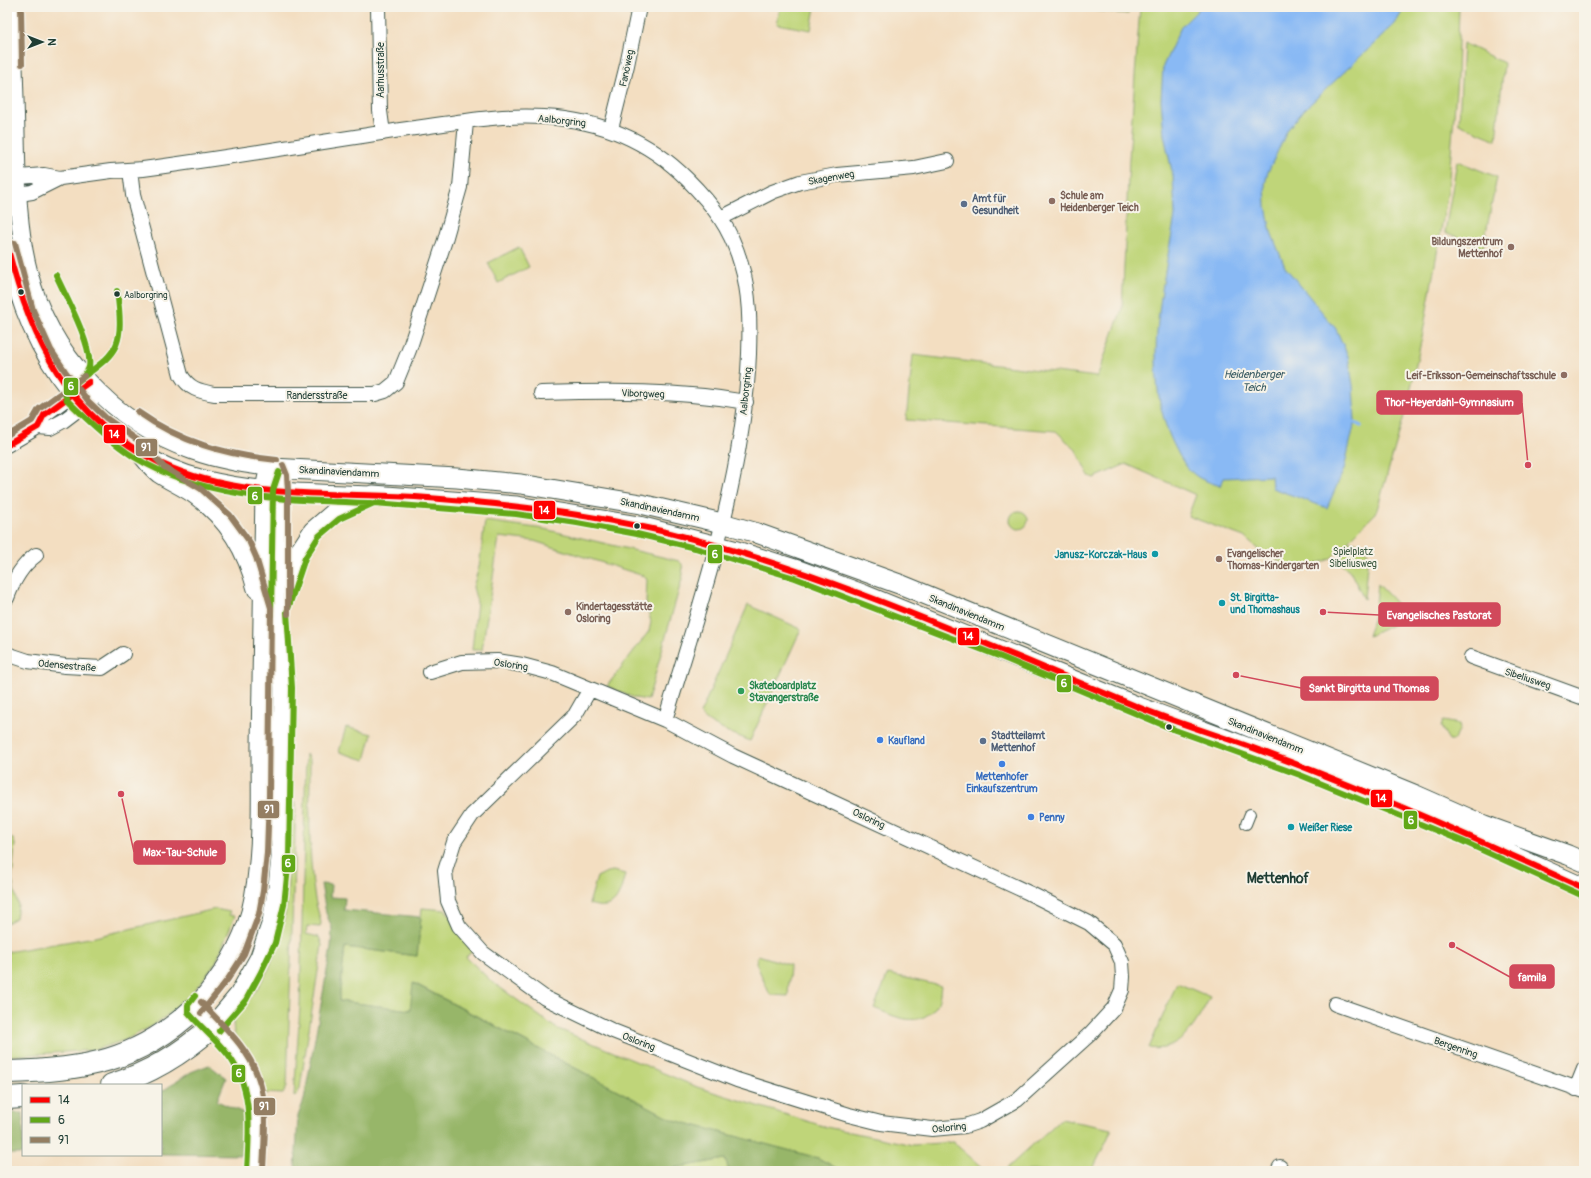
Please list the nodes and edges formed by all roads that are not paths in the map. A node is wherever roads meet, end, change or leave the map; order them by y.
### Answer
1 (13, 7) edge
2 (378, 7) edge
3 (639, 7) edge
4 (10, 38) edge
5 (10, 64) edge
6 (466, 122) junction
7 (611, 129) junction
8 (383, 133) junction
9 (947, 161) dead end
10 (130, 170) junction
11 (12, 177) edge
12 (60, 178) junction
13 (12, 195) edge
14 (721, 218) junction
15 (7, 244) edge
16 (95, 387) junction
17 (541, 393) dead end
18 (78, 401) junction
19 (746, 402) junction
20 (7, 445) edge
21 (138, 450) junction
22 (274, 468) junction
23 (273, 490) junction
24 (373, 495) junction
25 (722, 523) junction
26 (717, 545) junction
27 (36, 555) dead end
28 (7, 598) edge
29 (271, 611) junction
30 (7, 654) edge
31 (123, 654) dead end
32 (1471, 657) dead end
33 (430, 672) dead end
34 (590, 689) junction
35 (1584, 698) edge
36 (665, 720) junction
37 (1250, 814) dead end
38 (1246, 824) dead end
39 (1584, 862) edge
40 (1584, 888) edge
41 (1335, 1004) dead end
42 (196, 1008) junction
43 (213, 1026) junction
44 (1584, 1069) edge
45 (7, 1072) edge
46 (115, 1084) edge
47 (1580, 1090) edge
48 (22, 1097) edge
49 (7, 1098) edge
50 (255, 1171) edge

1 - 4 street, Skandinaviendamm
2 - 8 street, Aarhusstraße
3 - 7 street, Fanöweg
4 - 5 street, Skandinaviendamm
5 - 11 street, Skandinaviendamm
6 - 7 street, Aalborgring
6 - 8 street, Aalborgring
6 - 10 street, Randersstraße
7 - 14 street, Aalborgring
8 - 10 street, Aalborgring
9 - 14 street, Skagenweg
10 - 12 street, Aalborgring
11 - 12 street, Aalborgring
11 - 13 street, Skandinaviendamm
12 - 13 street, Aalborgring
13 - 16 street, Skandinaviendamm
14 - 19 street, Aalborgring
15 - 18 street, Skandinaviendamm
16 - 18 street
16 - 22 street, Skandinaviendamm
17 - 19 street, Viborgweg
18 - 20 street
18 - 21 street, Skandinaviendamm
19 - 25 street, Aalborgring
21 - 23 street, Skandinaviendamm
21 - 29 main road
22 - 23 main road
22 - 25 main road, Skandinaviendamm
23 - 24 street, Skandinaviendamm
23 - 29 main road
24 - 26 main road, Skandinaviendamm
24 - 29 main road, Skandinaviendamm
25 - 26 street, Aalborgring
25 - 39 main road, Skandinaviendamm
26 - 36 street, Aalborgring
26 - 40 main road, Skandinaviendamm
27 - 28 street
29 - 42 main road
29 - 43 main road
30 - 31 street, Odensestraße
32 - 35 street, Sibeliusweg
33 - 34 street, Osloring
34 - 36 street, Osloring
34 - 36 street, Osloring
37 - 38 street
41 - 47 street, Bergenring
42 - 43 street
42 - 45 highway
43 - 46 highway
43 - 50 street
44 - 47 street, Bergenring
48 - 49 highway

